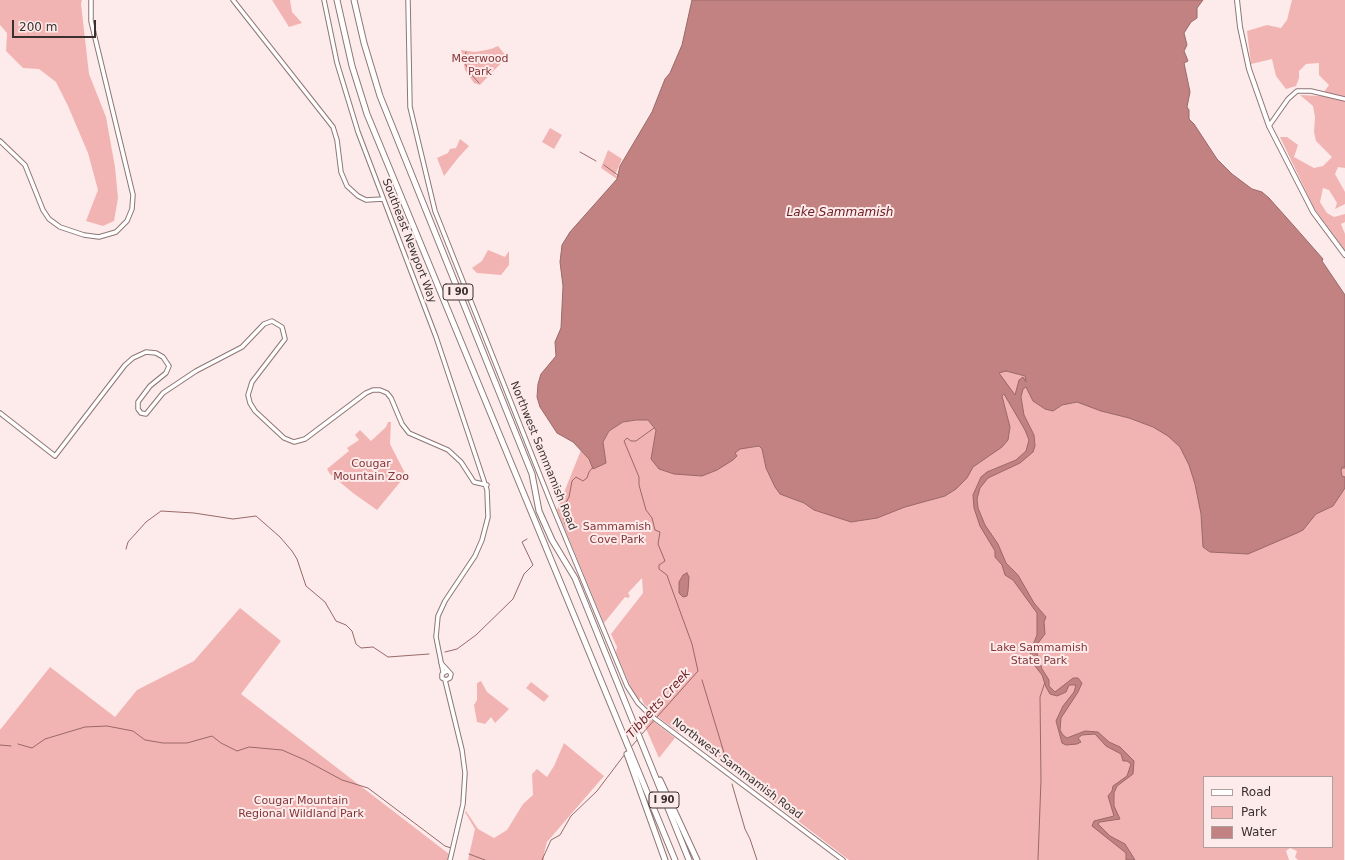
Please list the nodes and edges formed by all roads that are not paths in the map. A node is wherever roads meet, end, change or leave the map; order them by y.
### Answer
1 (91, 0) edge
2 (232, 0) edge
3 (324, 0) edge
4 (337, 0) edge
5 (354, 0) edge
6 (408, 0) edge
7 (1237, 0) edge
8 (1345, 99) edge
9 (1269, 126) junction
10 (0, 141) edge
11 (383, 199) junction
12 (1345, 255) edge
13 (0, 412) edge
14 (486, 485) junction
15 (445, 672) junction
16 (450, 679) junction
17 (445, 680) junction
18 (448, 693) junction
19 (640, 740) junction
20 (627, 750) junction
21 (452, 860) edge
22 (665, 860) edge
23 (675, 860) edge
24 (689, 860) edge
25 (696, 860) edge
26 (843, 860) edge

1 - 10 street
2 - 11 street
3 - 11 street, Southeast Newport Way
4 - 20 highway, I 90
5 - 19 highway, I 90
6 - 26 street, Northwest Sammamish Road
7 - 9 main road
8 - 9 street
9 - 12 main road
11 - 14 street, Southeast Newport Way
13 - 14 street
14 - 15 street, Southeast Newport Way
15 - 16 street
15 - 17 street
16 - 17 street
16 - 18 street
17 - 18 street
18 - 21 street
19 - 24 highway, I 90
19 - 25 highway
20 - 22 highway
20 - 23 highway, I 90

